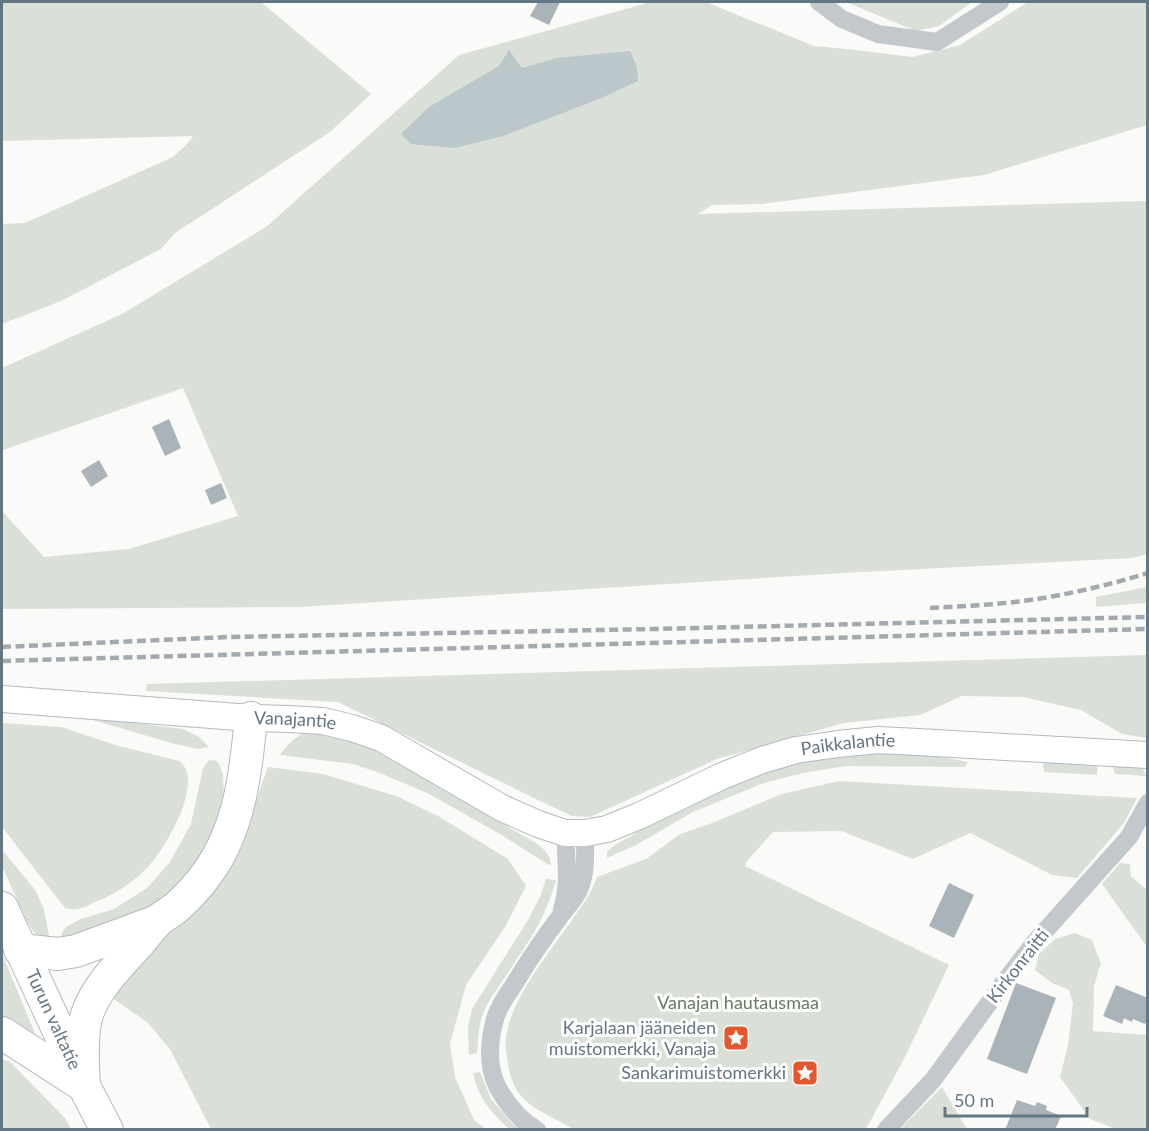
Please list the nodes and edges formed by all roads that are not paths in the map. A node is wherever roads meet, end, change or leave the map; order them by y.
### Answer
1 (819, 2) edge
2 (1000, 2) edge
3 (2, 699) edge
4 (251, 718) junction
5 (1148, 755) edge
6 (1148, 803) edge
7 (575, 833) junction
8 (2, 908) edge
9 (158, 920) junction
10 (20, 950) junction
11 (2, 1033) edge
12 (84, 1086) junction
13 (107, 1130) edge
14 (537, 1130) edge
15 (886, 1130) edge

1 - 2 street
3 - 4 street, Vanajantie
4 - 7 street, Vanajantie
4 - 9 highway
5 - 7 street, Paikkalantie
6 - 15 street, Kirkonraitti
7 - 14 street
8 - 10 highway, Turun valtatie
9 - 10 highway
9 - 12 highway
10 - 12 highway, Turun valtatie
11 - 12 highway
12 - 13 highway, Turun valtatie

